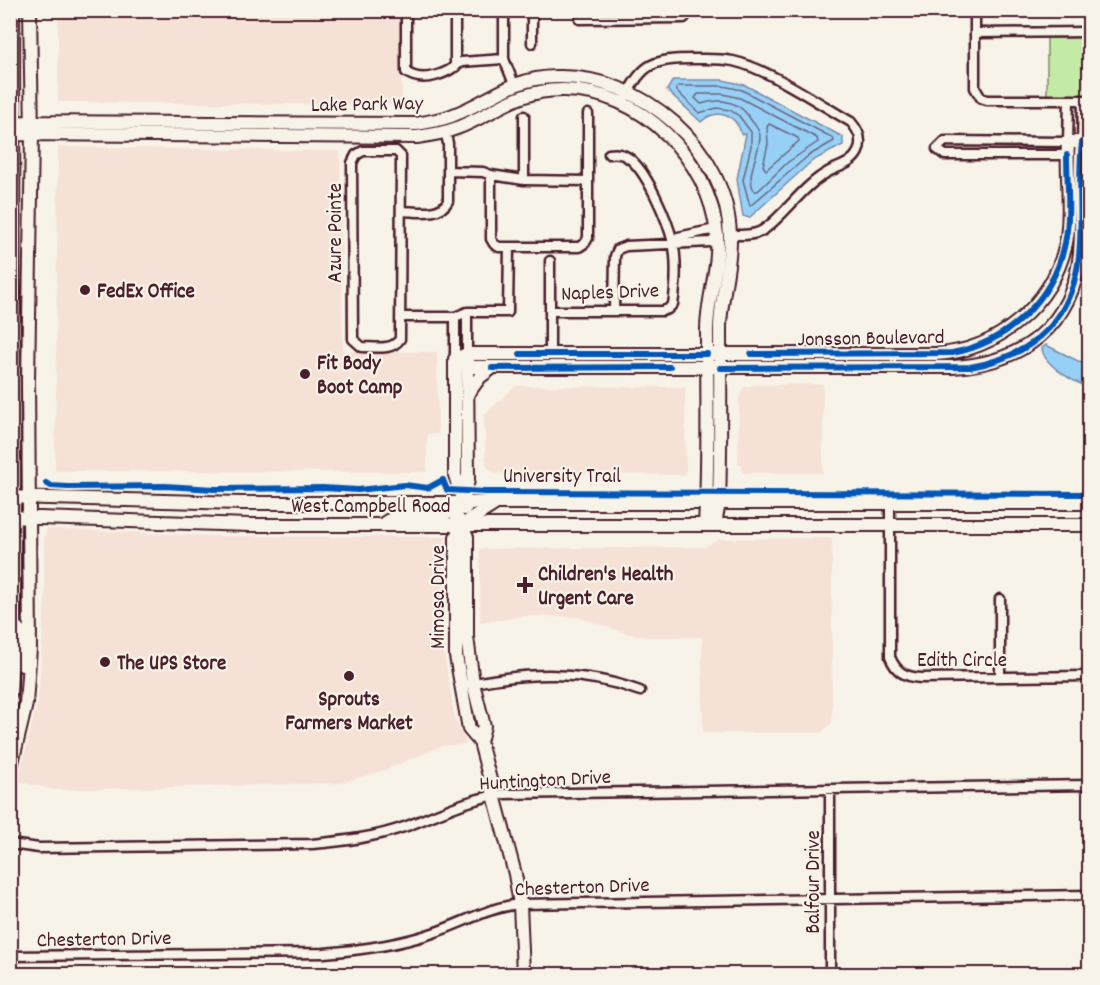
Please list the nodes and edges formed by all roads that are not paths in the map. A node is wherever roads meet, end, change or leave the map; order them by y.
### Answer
1 (13, 10) edge
2 (30, 10) edge
3 (406, 10) edge
4 (454, 10) edge
5 (504, 10) edge
6 (532, 10) edge
7 (975, 10) edge
8 (691, 11) edge
9 (580, 19) dead end
10 (1089, 32) edge
11 (975, 33) junction
12 (532, 44) dead end
13 (504, 59) junction
14 (455, 67) junction
15 (512, 78) junction
16 (629, 91) junction
17 (1069, 100) junction
18 (1086, 100) edge
19 (623, 103) junction
20 (588, 114) dead end
21 (524, 116) dead end
22 (32, 122) junction
23 (14, 128) junction
24 (444, 132) junction
25 (32, 135) junction
26 (981, 142) junction
27 (1085, 148) edge
28 (1067, 149) junction
29 (609, 154) dead end
30 (981, 155) junction
31 (448, 171) junction
32 (490, 175) junction
33 (524, 180) junction
34 (588, 181) junction
35 (401, 211) junction
36 (730, 235) junction
37 (717, 236) junction
38 (673, 244) junction
39 (509, 247) junction
40 (550, 261) dead end
41 (550, 311) junction
42 (615, 311) junction
43 (467, 312) junction
44 (400, 317) junction
45 (455, 317) junction
46 (706, 331) junction
47 (28, 337) junction
48 (13, 338) junction
49 (951, 353) junction
50 (550, 354) junction
51 (591, 354) junction
52 (683, 354) junction
53 (707, 354) junction
54 (720, 354) junction
55 (461, 356) junction
56 (952, 367) junction
57 (467, 368) junction
58 (492, 368) junction
59 (591, 368) junction
60 (707, 368) junction
61 (720, 368) junction
62 (467, 395) junction
63 (461, 425) junction
64 (455, 474) junction
65 (468, 480) junction
66 (12, 497) edge
67 (29, 498) junction
68 (241, 503) junction
69 (496, 503) junction
70 (706, 503) junction
71 (719, 503) junction
72 (890, 503) junction
73 (1089, 503) edge
74 (440, 504) junction
75 (596, 504) junction
76 (620, 504) junction
77 (458, 507) junction
78 (12, 517) edge
79 (29, 517) junction
80 (1087, 522) edge
81 (472, 523) junction
82 (243, 524) junction
83 (710, 524) junction
84 (383, 525) junction
85 (576, 525) junction
86 (603, 525) junction
87 (890, 525) junction
88 (1000, 599) dead end
89 (467, 614) junction
90 (455, 621) junction
91 (14, 626) junction
92 (1089, 676) edge
93 (1000, 677) junction
94 (473, 683) junction
95 (28, 684) junction
96 (460, 686) junction
97 (640, 691) dead end
98 (10, 694) edge
99 (15, 734) edge
100 (480, 742) junction
101 (10, 771) edge
102 (1089, 785) edge
103 (830, 790) junction
104 (495, 795) junction
105 (10, 844) edge
106 (1089, 895) edge
107 (830, 899) junction
108 (520, 904) junction
109 (10, 956) edge
110 (523, 975) edge
111 (830, 975) edge

1 - 23 street
2 - 22 street
3 - 14 street
4 - 14 street
5 - 13 street
6 - 12 street
7 - 11 street
8 - 9 street
10 - 11 street
11 - 17 street
13 - 14 street
13 - 15 street
15 - 16 street, Lake Park Way
15 - 22 street, Lake Park Way
16 - 19 street
16 - 36 street, Lake Park Way
16 - 36 street
17 - 18 street
17 - 28 street, Jonsson Boulevard
18 - 27 street, Jonsson Boulevard
19 - 24 street, Lake Park Way
19 - 37 street, Lake Park Way
20 - 34 street
21 - 33 street
22 - 23 street, Lake Park Way
22 - 25 street
23 - 25 street, Lake Park Way
23 - 48 street
24 - 25 street, Lake Park Way
24 - 31 street
25 - 47 street
26 - 28 street
26 - 30 street
26 - 30 street
27 - 28 street
27 - 56 street, Jonsson Boulevard
28 - 30 street
28 - 49 street, Jonsson Boulevard
29 - 38 street
31 - 32 street
31 - 35 street
32 - 33 street
32 - 39 street
33 - 34 street
34 - 39 street
35 - 44 street
35 - 44 street, Azure Pointe
36 - 37 street
36 - 54 street, Lake Park Way
37 - 38 street
37 - 46 street, Lake Park Way
38 - 42 street
38 - 42 street, Naples Drive
39 - 43 street
40 - 41 street
41 - 42 street, Naples Drive
41 - 50 street
43 - 45 street
43 - 55 street
44 - 45 street
45 - 55 street
46 - 52 street
46 - 53 street, Lake Park Way
47 - 48 street
47 - 67 street
48 - 66 street
49 - 54 street, Jonsson Boulevard
49 - 56 street
50 - 51 street, Jonsson Boulevard
50 - 55 street, Jonsson Boulevard
51 - 52 street, Jonsson Boulevard
51 - 59 street
52 - 53 street, Jonsson Boulevard
53 - 54 street, Jonsson Boulevard
53 - 60 street, Lake Park Way
54 - 61 street, Lake Park Way
55 - 57 street
55 - 63 street
56 - 61 street, Jonsson Boulevard
57 - 58 street, Jonsson Boulevard
57 - 62 street
58 - 59 street, Jonsson Boulevard
58 - 62 street
59 - 60 street, Jonsson Boulevard
60 - 61 street, Jonsson Boulevard
60 - 70 street, Lake Park Way
61 - 71 street, Lake Park Way
62 - 63 street
63 - 64 street
63 - 65 street
64 - 74 street
64 - 77 street
65 - 69 street
65 - 77 street
66 - 67 street, West Campbell Road
66 - 78 street
67 - 68 street, West Campbell Road
67 - 79 street
68 - 74 street, West Campbell Road
68 - 82 street
69 - 75 street, West Campbell Road
69 - 77 street, West Campbell Road
69 - 81 street
70 - 71 street, West Campbell Road
70 - 76 street, West Campbell Road
70 - 83 street, Lake Park Way
71 - 72 street, West Campbell Road
71 - 83 street, Lake Park Way
72 - 73 street, West Campbell Road
72 - 87 street, Edith Circle
74 - 77 street
75 - 76 street, West Campbell Road
75 - 85 street
76 - 86 street
77 - 81 street
77 - 84 street, West Campbell Road
78 - 79 street, West Campbell Road
78 - 91 street
79 - 82 street, West Campbell Road
79 - 95 street
80 - 87 street, West Campbell Road
81 - 84 street, West Campbell Road
81 - 85 street, West Campbell Road
81 - 89 street, Mimosa Drive
81 - 90 street, Mimosa Drive
82 - 84 street, West Campbell Road
83 - 86 street, West Campbell Road
83 - 87 street, West Campbell Road
85 - 86 street, West Campbell Road
87 - 93 street, Edith Circle
88 - 93 street
89 - 90 street
89 - 94 street, Mimosa Drive
90 - 96 street, Mimosa Drive
91 - 95 street
91 - 98 street
92 - 93 street, Edith Circle
94 - 96 street
94 - 97 street
94 - 100 street, Mimosa Drive
95 - 99 street
96 - 100 street, Mimosa Drive
99 - 101 street
100 - 104 street, Mimosa Drive
102 - 103 street, Huntington Drive
103 - 104 street, Huntington Drive
103 - 107 street, Balfour Drive
104 - 105 street, Huntington Drive
104 - 108 street, Mimosa Drive
106 - 107 street, Chesterton Drive
107 - 108 street, Chesterton Drive
107 - 111 street, Balfour Drive
108 - 109 street, Chesterton Drive
108 - 110 street, Mimosa Drive

